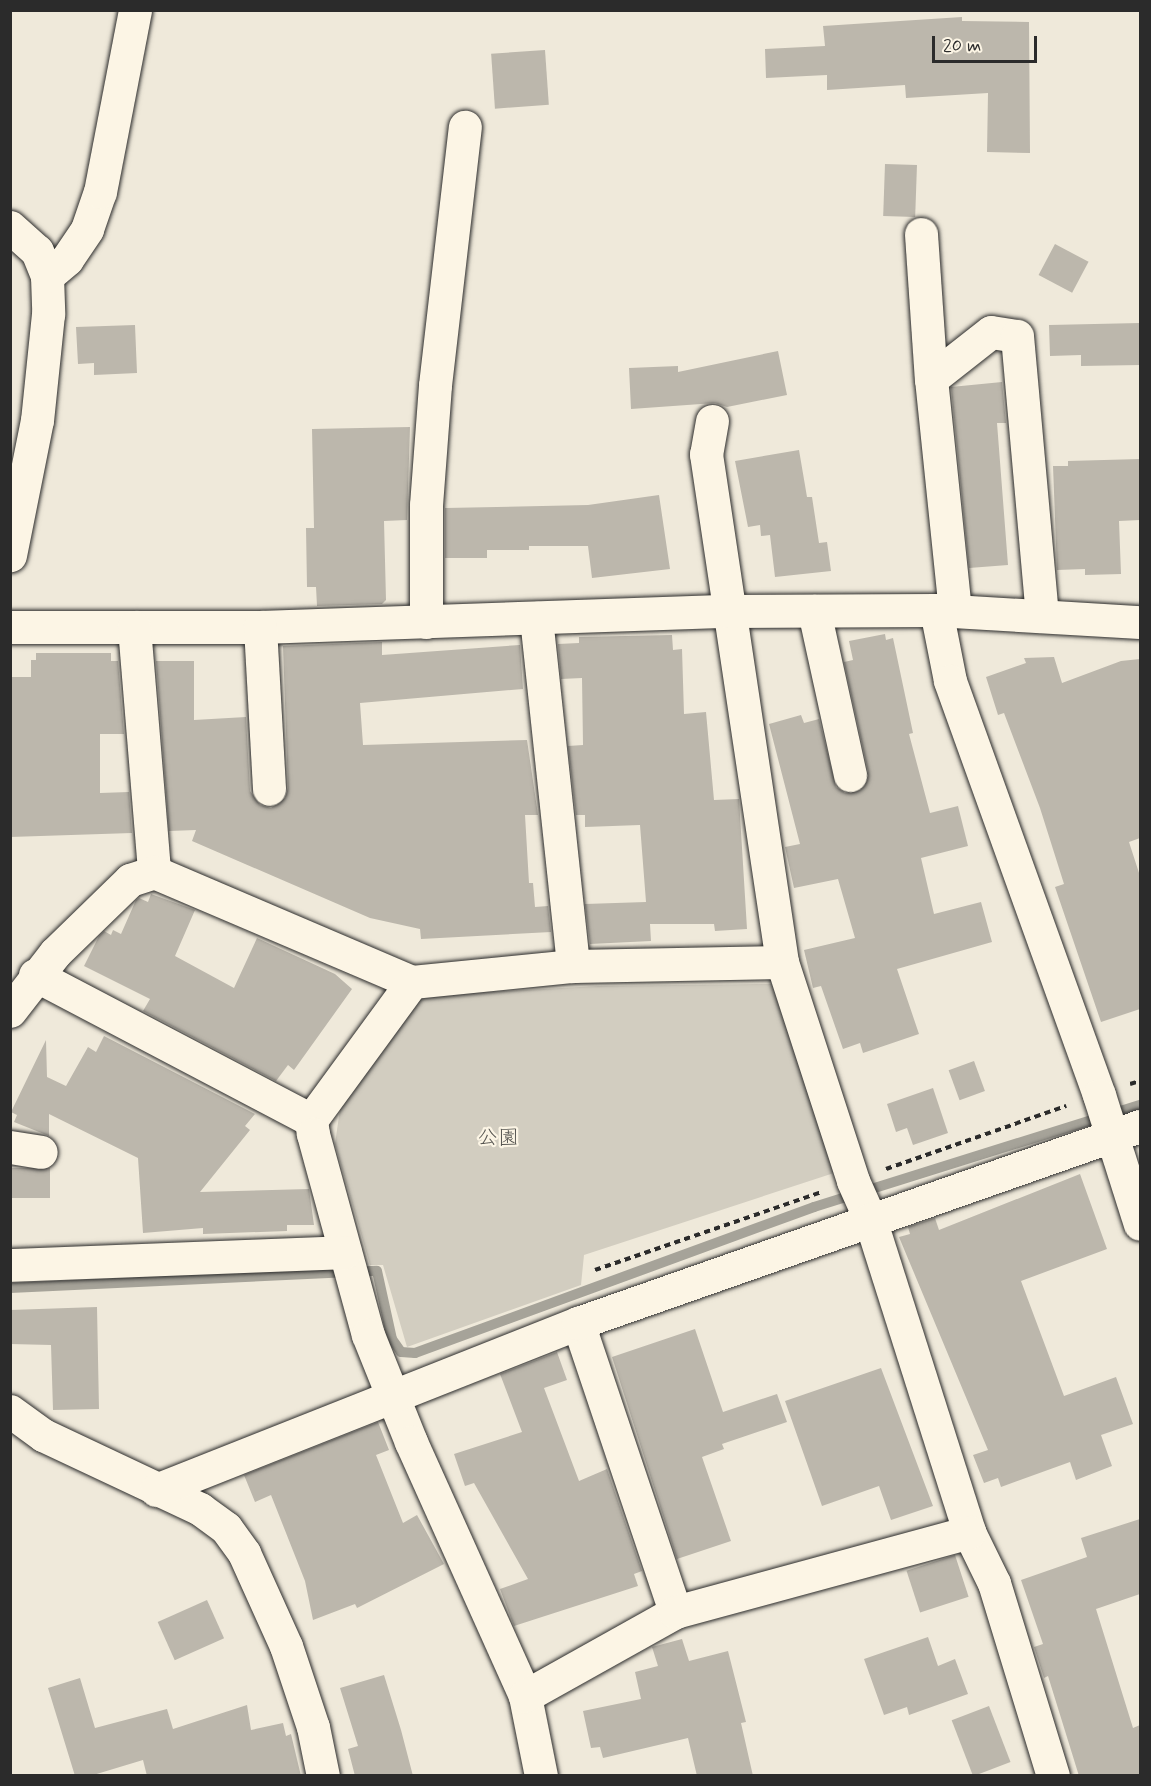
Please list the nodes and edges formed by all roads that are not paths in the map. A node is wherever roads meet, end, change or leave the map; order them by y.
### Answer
1 (135, 10) edge
2 (465, 127) dead end
3 (10, 227) edge
4 (921, 234) dead end
5 (47, 276) junction
6 (930, 379) junction
7 (712, 421) dead end
8 (11, 548) edge
9 (728, 610) junction
10 (814, 610) junction
11 (945, 610) junction
12 (1042, 616) junction
13 (536, 618) junction
14 (426, 622) junction
15 (1140, 622) edge
16 (10, 627) edge
17 (134, 627) junction
18 (260, 627) junction
19 (850, 775) dead end
20 (269, 789) dead end
21 (154, 872) junction
22 (782, 962) junction
23 (573, 966) junction
24 (35, 975) junction
25 (412, 982) junction
26 (10, 1011) edge
27 (311, 1120) junction
28 (1126, 1131) edge
29 (870, 1219) junction
30 (1140, 1224) edge
31 (345, 1252) junction
32 (10, 1265) edge
33 (578, 1323) junction
34 (391, 1394) junction
35 (10, 1411) edge
36 (156, 1490) junction
37 (969, 1532) junction
38 (675, 1612) junction
39 (525, 1696) junction
40 (323, 1776) edge
41 (542, 1776) edge
42 (1053, 1776) edge

1 - 5 street
2 - 14 street
3 - 5 street
4 - 6 street
5 - 8 street
6 - 11 street
6 - 12 street
7 - 9 street
9 - 10 street
9 - 13 street
9 - 22 street
10 - 11 street
10 - 19 street
11 - 12 street
11 - 28 street
12 - 15 street
13 - 14 street
13 - 23 street
14 - 18 street
16 - 17 street
17 - 18 street
17 - 21 street
18 - 20 street
21 - 24 street
21 - 25 street
22 - 23 street
22 - 29 street
23 - 25 street
24 - 26 street
24 - 27 street
25 - 27 street
27 - 31 street
28 - 29 street
28 - 30 street
29 - 33 street
29 - 37 street
31 - 32 street
31 - 34 street
33 - 34 street
33 - 38 street
34 - 36 street
34 - 39 street
35 - 36 street
36 - 40 street
37 - 38 street
37 - 42 street
38 - 39 street
39 - 41 street

